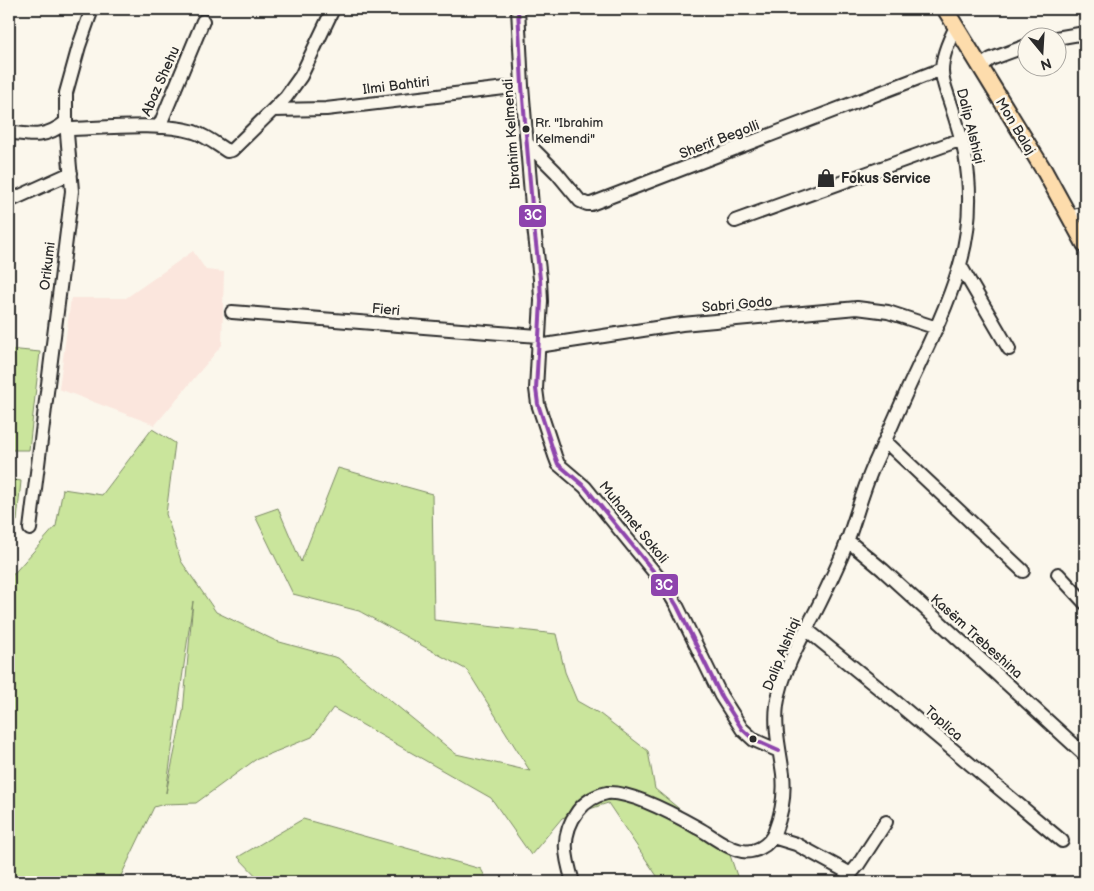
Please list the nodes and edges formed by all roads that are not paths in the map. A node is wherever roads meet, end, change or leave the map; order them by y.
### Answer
1 (92, 9) edge
2 (334, 9) edge
3 (518, 9) edge
4 (945, 9) edge
5 (203, 21) dead end
6 (956, 27) junction
7 (1085, 33) edge
8 (1066, 36) edge
9 (1016, 50) edge
10 (981, 66) junction
11 (942, 69) junction
12 (522, 86) junction
13 (273, 110) junction
14 (67, 126) junction
15 (159, 127) junction
16 (9, 132) edge
17 (962, 140) junction
18 (528, 143) junction
19 (71, 173) junction
20 (9, 201) edge
21 (1085, 213) edge
22 (1070, 218) junction
23 (734, 221) dead end
24 (1085, 245) edge
25 (960, 265) junction
26 (232, 312) dead end
27 (937, 328) junction
28 (538, 341) junction
29 (1009, 349) dead end
30 (885, 441) junction
31 (30, 529) dead end
32 (847, 540) junction
33 (1023, 571) dead end
34 (1058, 574) dead end
35 (1085, 603) edge
36 (806, 629) junction
37 (778, 751) junction
38 (1085, 755) edge
39 (886, 822) dead end
40 (773, 837) junction
41 (1062, 841) dead end
42 (847, 878) edge
43 (573, 882) edge

1 - 14 street, Orikumi
2 - 13 street
3 - 12 street, Ibrahim Kelmendi
4 - 6 main road, Mon Balaj
5 - 15 street, Abaz Shehu
6 - 10 main road, Mon Balaj
6 - 11 street, Dalip Alshiqi
7 - 8 street
9 - 10 street
10 - 22 main road, Mon Balaj
11 - 17 street, Dalip Alshiqi
11 - 18 street, Sherif Begolli
12 - 13 street, Ilmi Bahtiri
12 - 18 street, Ibrahim Kelmendi
13 - 15 street
14 - 15 street, Abaz Shehu
14 - 16 street
14 - 19 street, Orikumi
17 - 23 street
17 - 25 street, Dalip Alshiqi
18 - 28 street, Ibrahim Kelmendi
19 - 20 street
19 - 31 street, Orikumi
21 - 22 street
22 - 24 main road, Mon Balaj
25 - 27 street, Dalip Alshiqi
25 - 29 street
26 - 28 street, Fieri
27 - 28 street, Sabri Godo
27 - 30 street, Dalip Alshiqi
28 - 37 street, Muhamet Sokoli
30 - 32 street, Dalip Alshiqi
30 - 33 street
32 - 36 street, Dalip Alshiqi
32 - 38 street, Kasëm Trebeshina
34 - 35 street
36 - 37 street, Dalip Alshiqi
36 - 41 street, Toplica
37 - 40 street, Dalip Alshiqi
39 - 42 street
40 - 42 street
40 - 43 street

